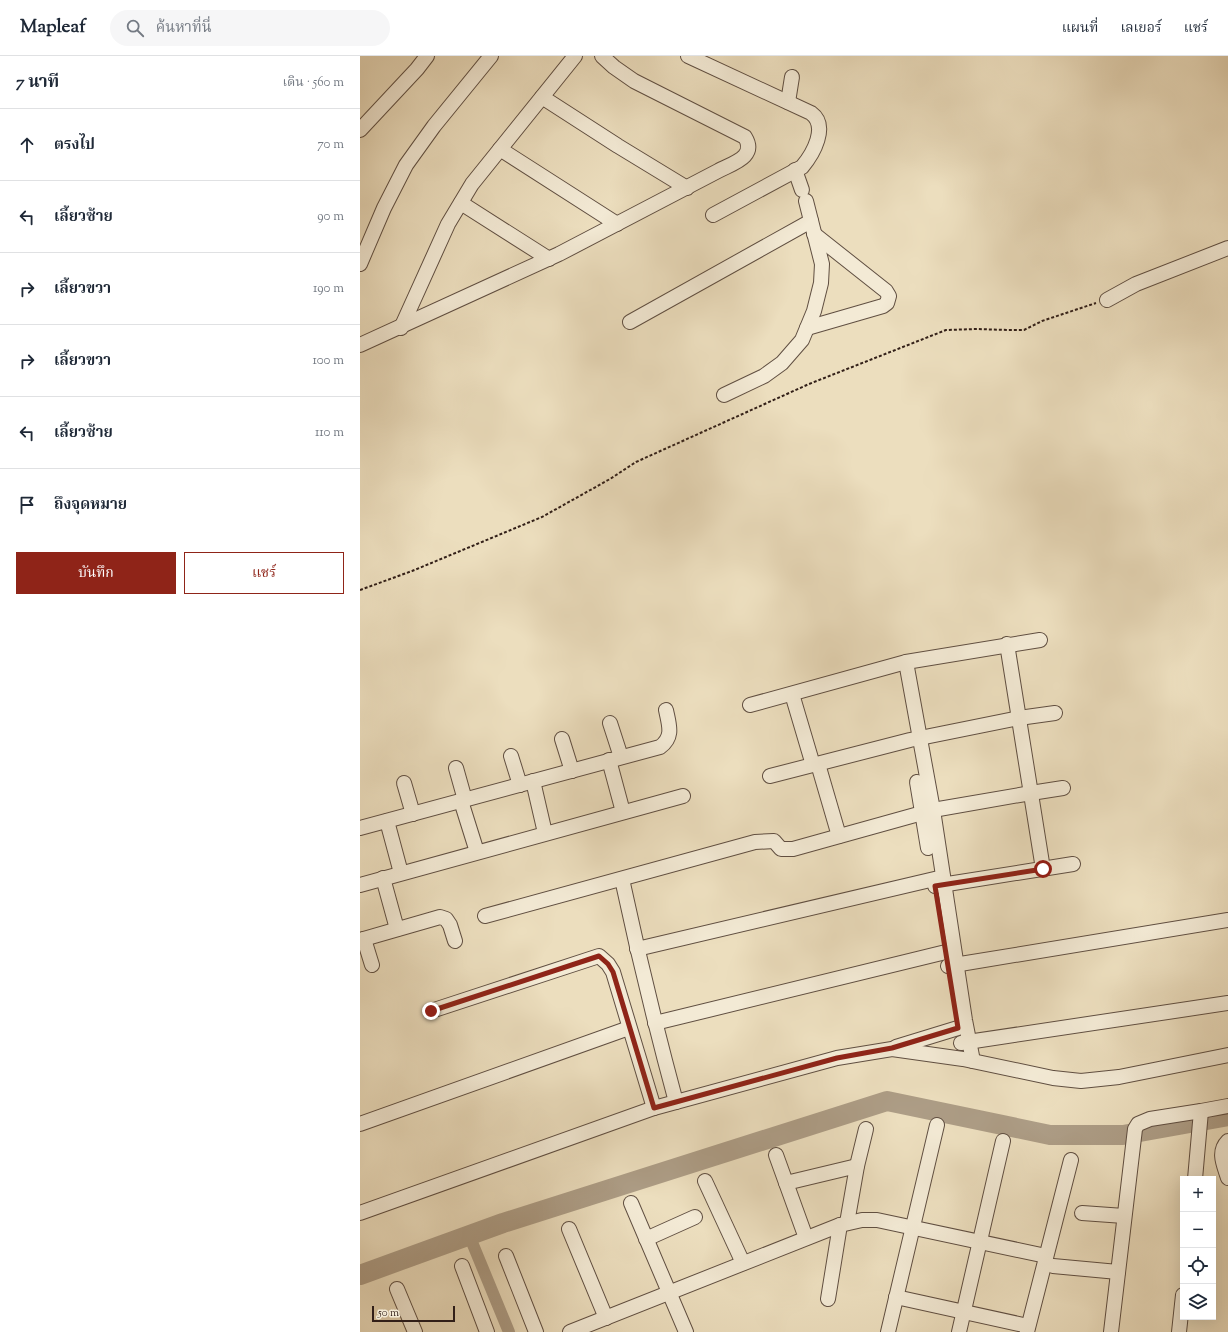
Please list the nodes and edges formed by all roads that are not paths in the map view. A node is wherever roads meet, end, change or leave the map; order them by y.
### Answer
1 (427, 56) edge
2 (491, 56) edge
3 (602, 56) edge
4 (688, 56) edge
5 (570, 58) edge
6 (792, 77) dead end
7 (542, 97) junction
8 (788, 102) junction
9 (360, 130) edge
10 (500, 149) junction
11 (795, 170) junction
12 (687, 188) junction
13 (461, 203) junction
14 (712, 215) dead end
15 (617, 224) junction
16 (813, 228) junction
17 (1228, 248) edge
18 (549, 259) junction
19 (360, 264) edge
20 (1107, 300) road end
21 (630, 322) dead end
22 (400, 328) junction
23 (807, 328) junction
24 (360, 345) edge
25 (724, 395) dead end
26 (1040, 640) dead end
27 (1007, 644) junction
28 (901, 663) junction
29 (792, 694) junction
30 (750, 705) dead end
31 (666, 710) dead end
32 (1055, 713) dead end
33 (1019, 718) junction
34 (610, 723) dead end
35 (562, 739) dead end
36 (914, 739) junction
37 (511, 756) dead end
38 (615, 759) junction
39 (815, 764) junction
40 (456, 768) dead end
41 (572, 770) junction
42 (770, 776) dead end
43 (404, 783) dead end
44 (527, 783) junction
45 (1063, 788) dead end
46 (1032, 792) junction
47 (683, 796) dead end
48 (463, 800) junction
49 (623, 812) junction
50 (928, 812) junction
51 (413, 814) junction
52 (387, 821) junction
53 (361, 826) edge
54 (545, 834) junction
55 (839, 836) junction
56 (477, 852) junction
57 (1073, 864) dead end
58 (1043, 869) junction
59 (401, 873) junction
60 (383, 878) junction
61 (622, 879) junction
62 (939, 882) junction
63 (360, 884) edge
64 (485, 916) dead end
65 (1228, 920) edge
66 (397, 929) junction
67 (362, 940) edge
68 (454, 942) dead end
69 (637, 949) junction
70 (951, 958) junction
71 (372, 965) dead end
72 (1228, 1003) edge
73 (431, 1011) dead end
74 (655, 1023) junction
75 (629, 1028) junction
76 (958, 1028) junction
77 (965, 1043) junction
78 (892, 1048) junction
79 (1228, 1055) edge
80 (968, 1060) junction
81 (676, 1102) junction
82 (1228, 1106) edge
83 (654, 1108) junction
84 (1201, 1114) junction
85 (360, 1124) edge
86 (937, 1125) dead end
87 (866, 1129) dead end
88 (1228, 1141) edge
89 (1003, 1142) dead end
90 (776, 1155) dead end
91 (1071, 1160) dead end
92 (857, 1166) junction
93 (1195, 1176) edge
94 (1228, 1178) edge
95 (705, 1181) dead end
96 (786, 1183) junction
97 (631, 1203) dead end
98 (360, 1213) edge
99 (1082, 1213) dead end
100 (695, 1216) dead end
101 (1124, 1216) junction
102 (844, 1224) junction
103 (912, 1227) junction
104 (569, 1229) dead end
105 (806, 1238) junction
106 (646, 1239) junction
107 (979, 1242) junction
108 (506, 1256) dead end
109 (1050, 1261) junction
110 (743, 1263) junction
111 (462, 1266) dead end
112 (1118, 1272) junction
113 (397, 1289) dead end
114 (669, 1293) junction
115 (896, 1297) junction
116 (828, 1299) dead end
117 (963, 1312) junction
118 (606, 1318) junction
119 (1180, 1320) edge
120 (1027, 1329) edge
121 (415, 1332) edge
122 (487, 1332) edge
123 (536, 1332) edge
124 (570, 1332) edge
125 (686, 1332) edge
126 (888, 1332) edge
127 (959, 1332) edge
128 (1111, 1332) edge
129 (1179, 1332) edge

1 - 9 street
2 - 19 street
3 - 12 street
4 - 8 street
5 - 7 street
6 - 8 street
7 - 10 street
7 - 12 street
8 - 11 street
10 - 13 street
10 - 15 street
11 - 14 street
11 - 16 street
12 - 15 street
13 - 18 street
13 - 22 street
15 - 18 street
16 - 21 street
16 - 23 street
16 - 23 street
17 - 20 street
18 - 22 street
22 - 24 street
23 - 25 street
26 - 27 street
27 - 28 street
27 - 33 street
28 - 29 street
28 - 36 street
29 - 30 street
29 - 39 street
31 - 38 street
32 - 33 street
33 - 36 street
33 - 46 street
34 - 38 street
35 - 41 street
36 - 39 street
36 - 50 street
37 - 44 street
38 - 41 street
38 - 49 street
39 - 42 street
39 - 55 street
40 - 48 street
41 - 44 street
43 - 51 street
44 - 48 street
44 - 54 street
45 - 46 street
46 - 50 street
46 - 58 street
47 - 49 street
48 - 51 street
48 - 56 street
49 - 54 street
50 - 55 street
50 - 62 street
51 - 52 street
52 - 53 street
52 - 59 street
54 - 56 street
55 - 61 street
56 - 59 street
57 - 58 street
58 - 62 street
59 - 60 street
60 - 63 street
60 - 66 street
61 - 64 street
61 - 69 street
62 - 69 street
62 - 70 street
65 - 70 street
66 - 67 street
66 - 68 street
67 - 71 street
69 - 74 street
70 - 74 street
70 - 76 street
70 - 77 street
72 - 77 street
73 - 75 street
74 - 81 street
75 - 83 street
75 - 85 street
76 - 77 street
76 - 78 street
77 - 80 street
78 - 80 street
78 - 81 street
79 - 80 street
81 - 83 street
82 - 84 street
83 - 98 street
84 - 93 street
84 - 101 street
86 - 103 street
87 - 92 street
88 - 94 street
89 - 107 street
90 - 96 street
91 - 109 street
92 - 96 street
92 - 102 street
95 - 110 street
96 - 105 street
97 - 106 street
99 - 101 street
100 - 106 street
101 - 112 street
102 - 103 street
102 - 105 street
102 - 116 street
103 - 107 street
103 - 115 street
104 - 118 street
105 - 110 street
106 - 114 street
107 - 109 street
107 - 117 street
108 - 123 street
109 - 112 street
109 - 120 street
110 - 114 street
111 - 122 street
112 - 128 street
113 - 121 street
114 - 118 street
114 - 125 street
115 - 117 street
115 - 126 street
117 - 120 street
117 - 127 street
118 - 124 street
119 - 129 street

